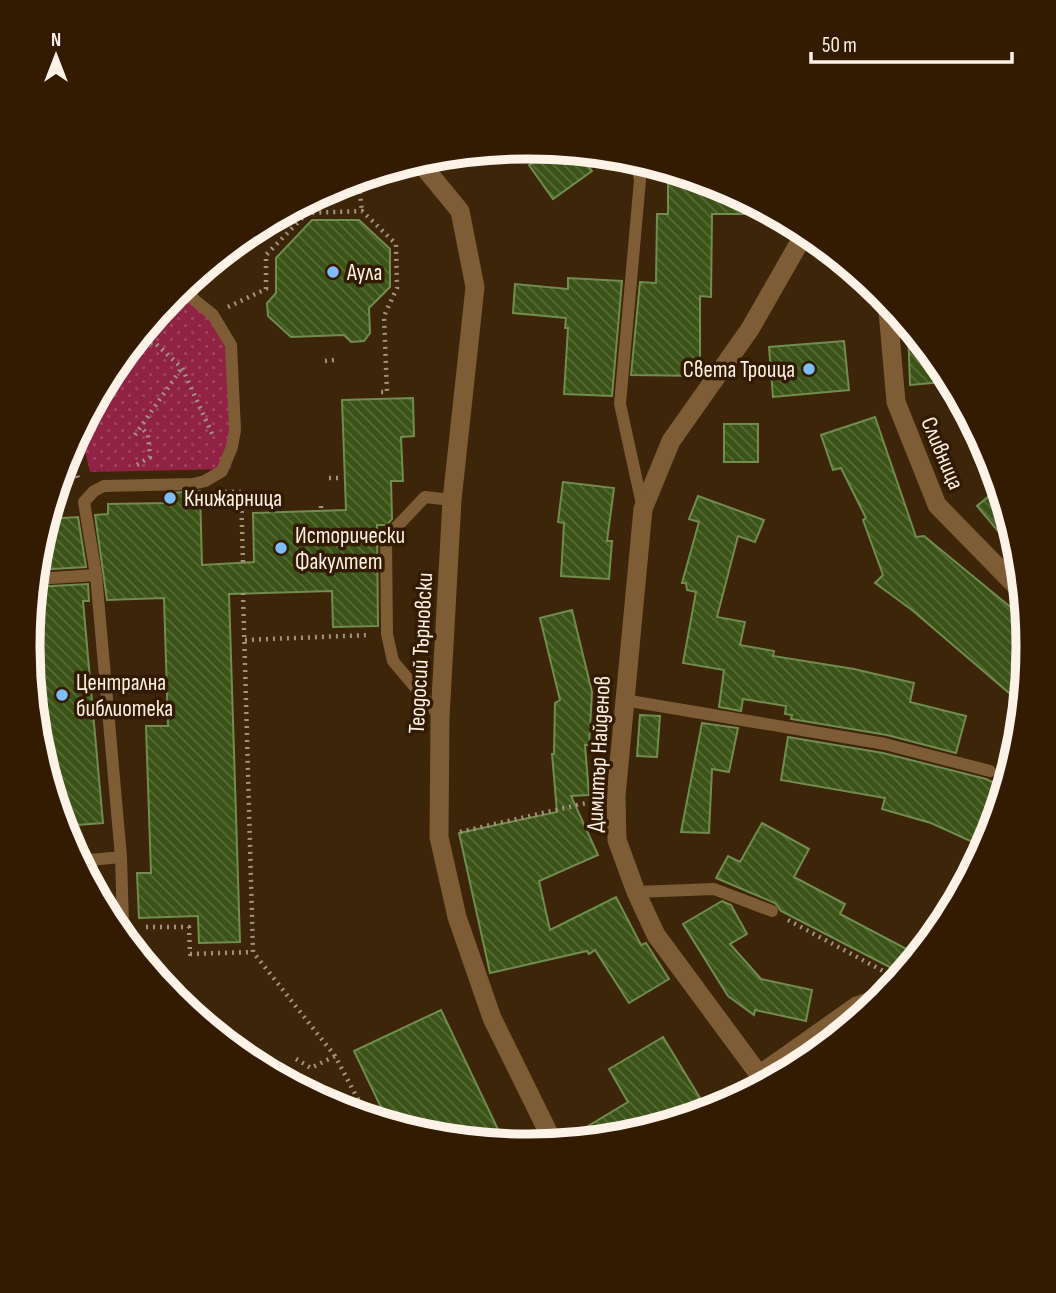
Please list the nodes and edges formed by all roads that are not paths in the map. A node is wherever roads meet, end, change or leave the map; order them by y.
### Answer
1 (426, 170) edge
2 (638, 171) edge
3 (800, 242) edge
4 (189, 296) edge
5 (888, 318) edge
6 (452, 500) junction
7 (643, 509) junction
8 (96, 575) junction
9 (45, 578) edge
10 (1012, 581) edge
11 (624, 700) junction
12 (440, 718) junction
13 (990, 771) dead end
14 (121, 858) junction
15 (90, 860) edge
16 (636, 892) junction
17 (772, 911) road end
18 (123, 918) edge
19 (864, 1000) edge
20 (773, 1068) edge
21 (759, 1076) edge
22 (549, 1133) edge

1 - 6 street, Теодосий Търновски
2 - 7 lane, Димитър Найденов
3 - 7 street, Димитър Найденов
4 - 8 lane
5 - 10 street, Сливница
6 - 12 street, Теодосий Търновски
6 - 12 lane
7 - 11 street, Димитър Найденов
8 - 9 lane
8 - 14 lane
11 - 13 lane
11 - 16 street, Димитър Найденов
12 - 22 street, Теодосий Търновски
14 - 15 lane
14 - 18 lane
16 - 17 lane
16 - 21 street, Димитър Найденов
19 - 20 lane

